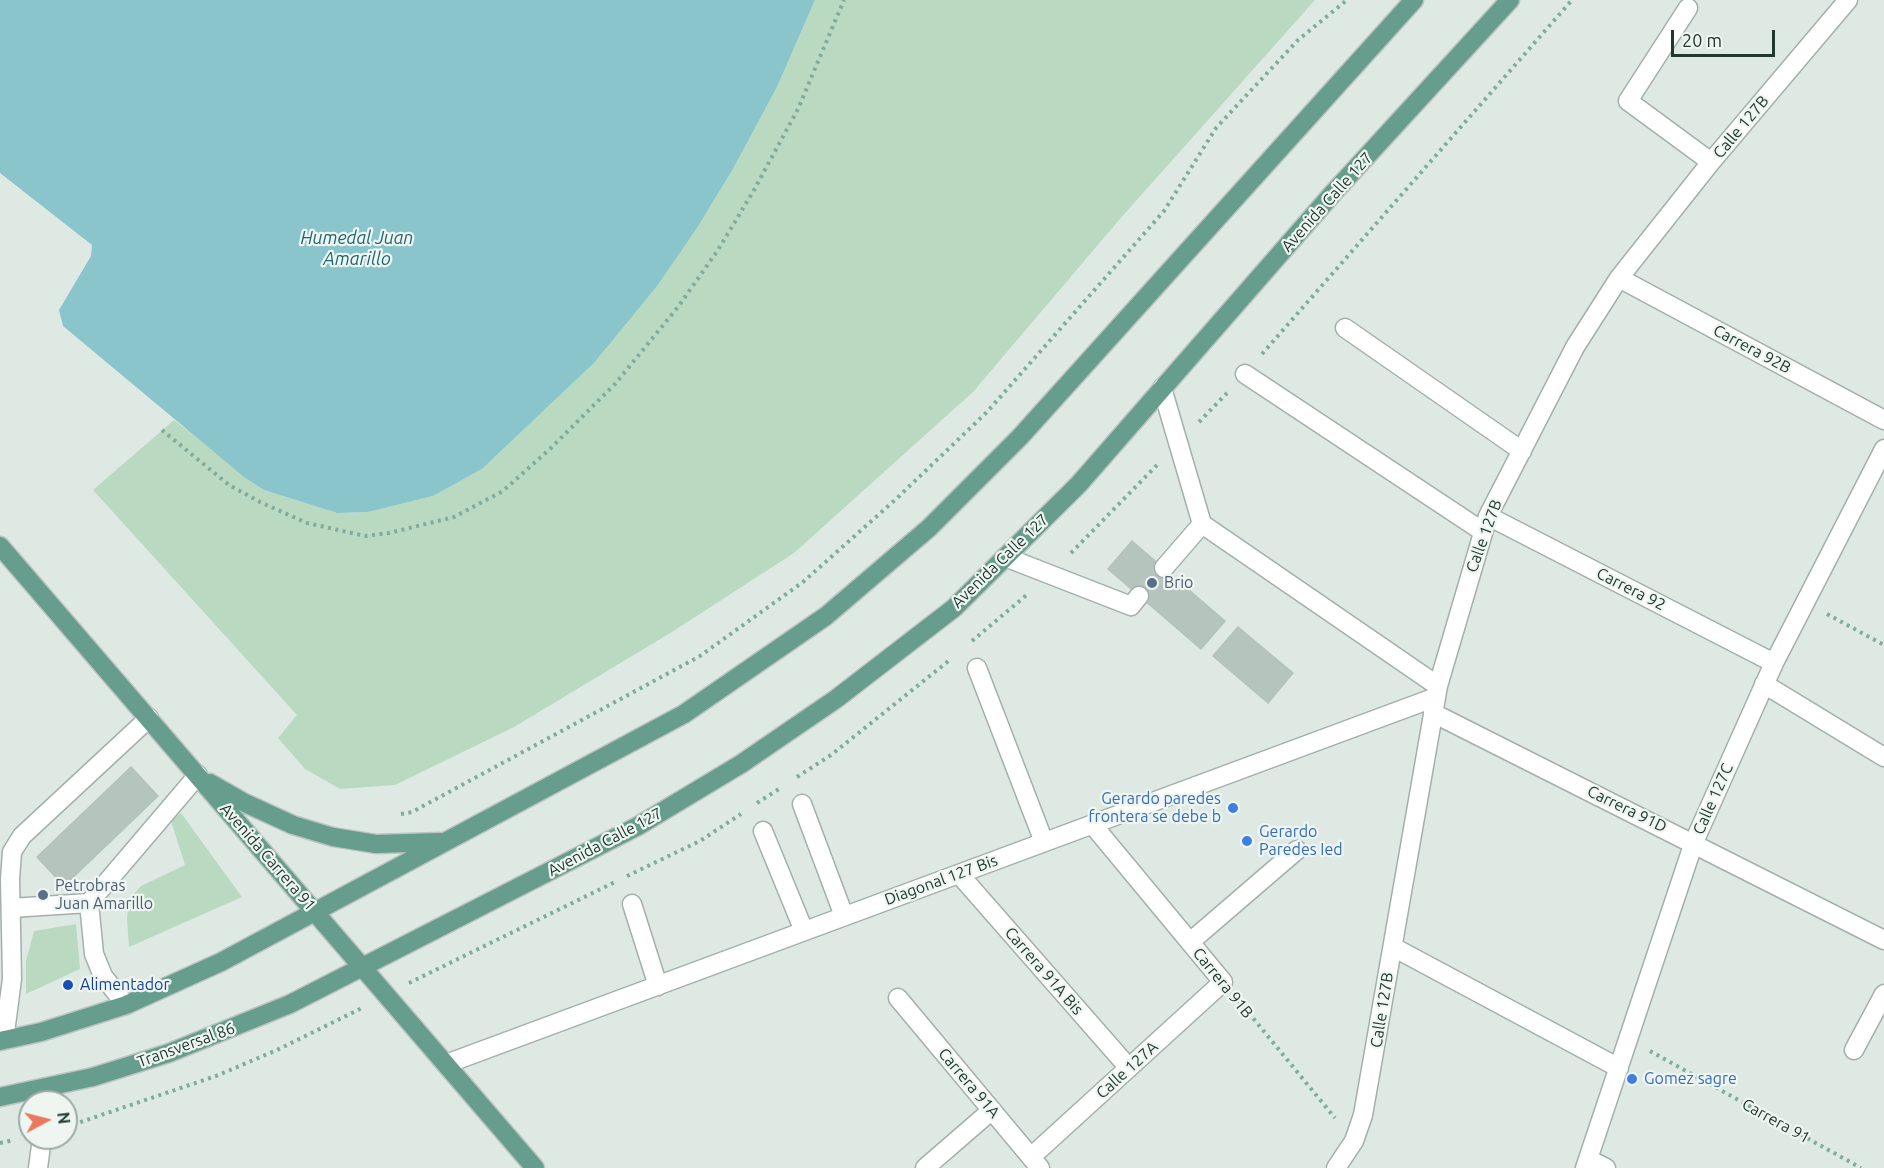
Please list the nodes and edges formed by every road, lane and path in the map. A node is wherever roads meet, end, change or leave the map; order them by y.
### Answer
1 (844, 0) edge
2 (1347, 0) edge
3 (1413, 0) edge
4 (1510, 0) edge
5 (1848, 0) edge
6 (1688, 8) dead end
7 (1711, 162) junction
8 (1619, 278) junction
9 (1345, 328) dead end
10 (1245, 374) dead end
11 (1162, 388) junction
12 (1884, 420) edge
13 (162, 430) dead end
14 (1884, 449) edge
15 (1522, 451) junction
16 (1202, 524) junction
17 (1485, 524) junction
18 (0, 546) edge
19 (1005, 557) junction
20 (1164, 568) tunnel mouth
21 (1139, 596) tunnel mouth
22 (1806, 602) junction
23 (1884, 645) edge
24 (1774, 663) junction
25 (978, 668) dead end
26 (1764, 684) junction
27 (1436, 699) junction
28 (149, 718) junction
29 (1884, 757) edge
30 (198, 775) junction
31 (802, 804) dead end
32 (400, 814) dead end
33 (1092, 824) junction
34 (763, 831) dead end
35 (448, 842) junction
36 (1044, 842) junction
37 (1694, 842) junction
38 (1297, 850) dead end
39 (959, 874) junction
40 (88, 903) junction
41 (632, 904) dead end
42 (11, 908) junction
43 (316, 913) junction
44 (844, 916) junction
45 (804, 931) junction
46 (1884, 940) edge
47 (1190, 942) junction
48 (1393, 947) junction
49 (363, 968) junction
50 (1223, 982) junction
51 (658, 986) junction
52 (1884, 994) edge
53 (898, 998) dead end
54 (126, 1005) junction
55 (343, 1018) dead end
56 (2, 1040) edge
57 (1628, 1040) junction
58 (1854, 1050) dead end
59 (446, 1064) junction
60 (1129, 1068) junction
61 (1619, 1068) junction
62 (55, 1090) edge
63 (0, 1097) edge
64 (18, 1097) edge
65 (992, 1110) junction
66 (78, 1123) edge
67 (1354, 1141) junction
68 (40, 1150) edge
69 (1035, 1162) edge
70 (1587, 1163) edge
71 (38, 1168) edge
72 (535, 1168) edge
73 (925, 1168) edge
74 (1336, 1168) edge
75 (1606, 1168) edge
76 (1861, 1168) edge

1 - 13 path
2 - 32 path
3 - 35 main road
4 - 11 main road, Avenida Calle 127
5 - 7 street, Calle 127B
6 - 7 street
7 - 8 street, Calle 127B
8 - 12 street, Carrera 92B
8 - 15 street, Calle 127B
9 - 15 street
10 - 17 street, Carrera 92
11 - 16 street
11 - 19 main road, Avenida Calle 127
14 - 22 street, Calle 127C
15 - 17 street, Calle 127B
16 - 20 street
16 - 27 street, Carrera 91D
17 - 24 street, Carrera 92
17 - 27 street, Calle 127B
18 - 28 main road, Avenida Carrera 91
19 - 21 street
19 - 49 main road, Avenida Calle 127
22 - 23 path
22 - 24 street, Calle 127C
24 - 26 street, Calle 127C
25 - 36 street
26 - 29 street
26 - 37 street, Calle 127C
27 - 33 street, Diagonal 127 Bis
27 - 37 street, Carrera 91D
27 - 48 street, Calle 127B
28 - 30 main road, Avenida Carrera 91
28 - 42 street
30 - 35 main road
30 - 40 street
30 - 43 main road, Avenida Carrera 91
31 - 44 street
33 - 36 street, Diagonal 127 Bis
33 - 47 street, Carrera 91B
34 - 45 street
35 - 43 main road
36 - 39 street, Diagonal 127 Bis
37 - 46 street, Carrera 91D
37 - 57 street, Calle 127C
38 - 47 street
39 - 44 street, Diagonal 127 Bis
39 - 60 street, Carrera 91A Bis
40 - 42 street
40 - 54 street
41 - 51 street
42 - 56 street
43 - 49 main road, Avenida Carrera 91
43 - 54 main road
44 - 45 street, Diagonal 127 Bis
45 - 51 street, Diagonal 127 Bis
47 - 50 street, Carrera 91B
48 - 61 street
48 - 67 street, Calle 127B
49 - 59 main road, Avenida Carrera 91
49 - 62 main road, Transversal 86
50 - 60 street, Calle 127A
50 - 67 path, Carrera 91B
51 - 59 street, Diagonal 127 Bis
52 - 58 street
53 - 65 street, Carrera 91A
54 - 56 main road
55 - 66 path
57 - 61 street, Calle 127C
57 - 76 path, Carrera 91
59 - 72 main road, Avenida Carrera 91
60 - 69 street, Calle 127A
61 - 70 street, Calle 127C
63 - 64 main road, Transversal 86
65 - 69 street, Carrera 91A
65 - 73 street
67 - 74 street, Calle 127B
68 - 71 street
70 - 75 street

